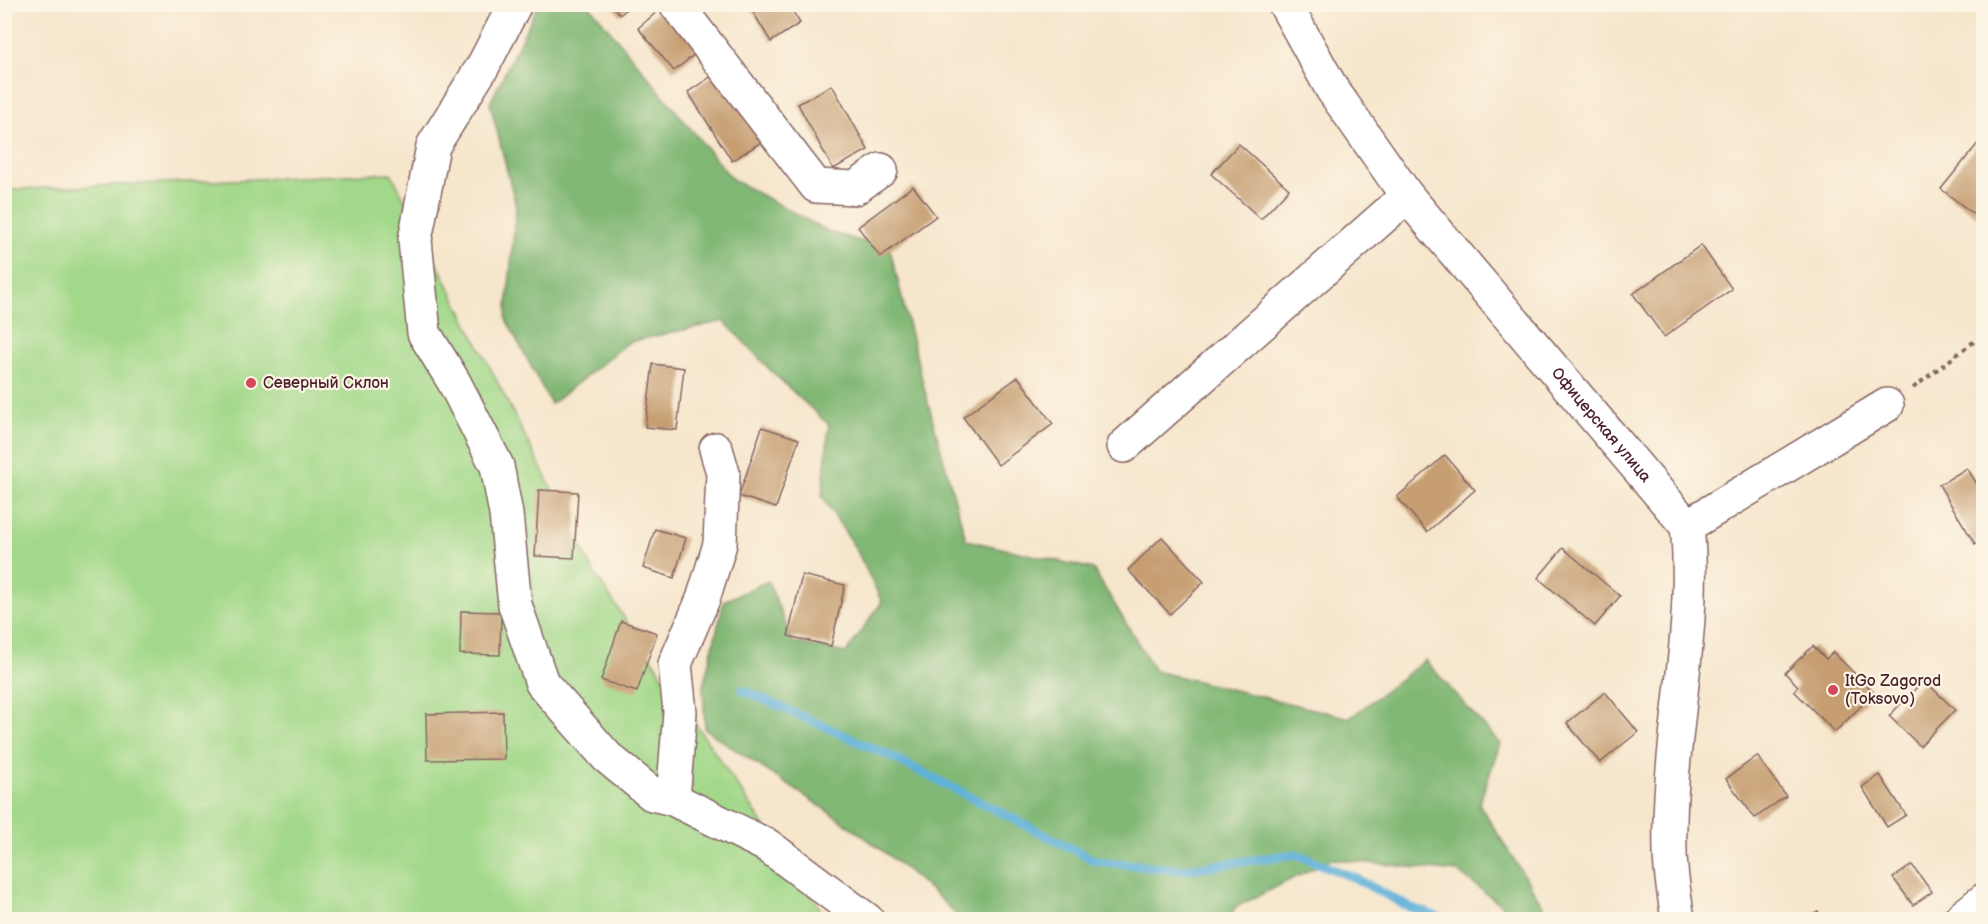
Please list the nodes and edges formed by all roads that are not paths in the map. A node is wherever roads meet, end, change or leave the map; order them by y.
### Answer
1 (515, 4) edge
2 (676, 4) edge
3 (1285, 4) edge
4 (881, 170) dead end
5 (1407, 196) junction
6 (1887, 405) road end
7 (1124, 446) dead end
8 (716, 448) dead end
9 (1687, 526) junction
10 (672, 799) junction
11 (1983, 900) edge
12 (867, 920) edge
13 (1678, 920) edge
14 (1959, 920) edge

1 - 10 street
2 - 4 street
3 - 5 street, Офицерская улица
5 - 7 street
5 - 9 street, Офицерская улица
6 - 9 street
8 - 10 street
9 - 13 street
10 - 12 street
11 - 14 street

